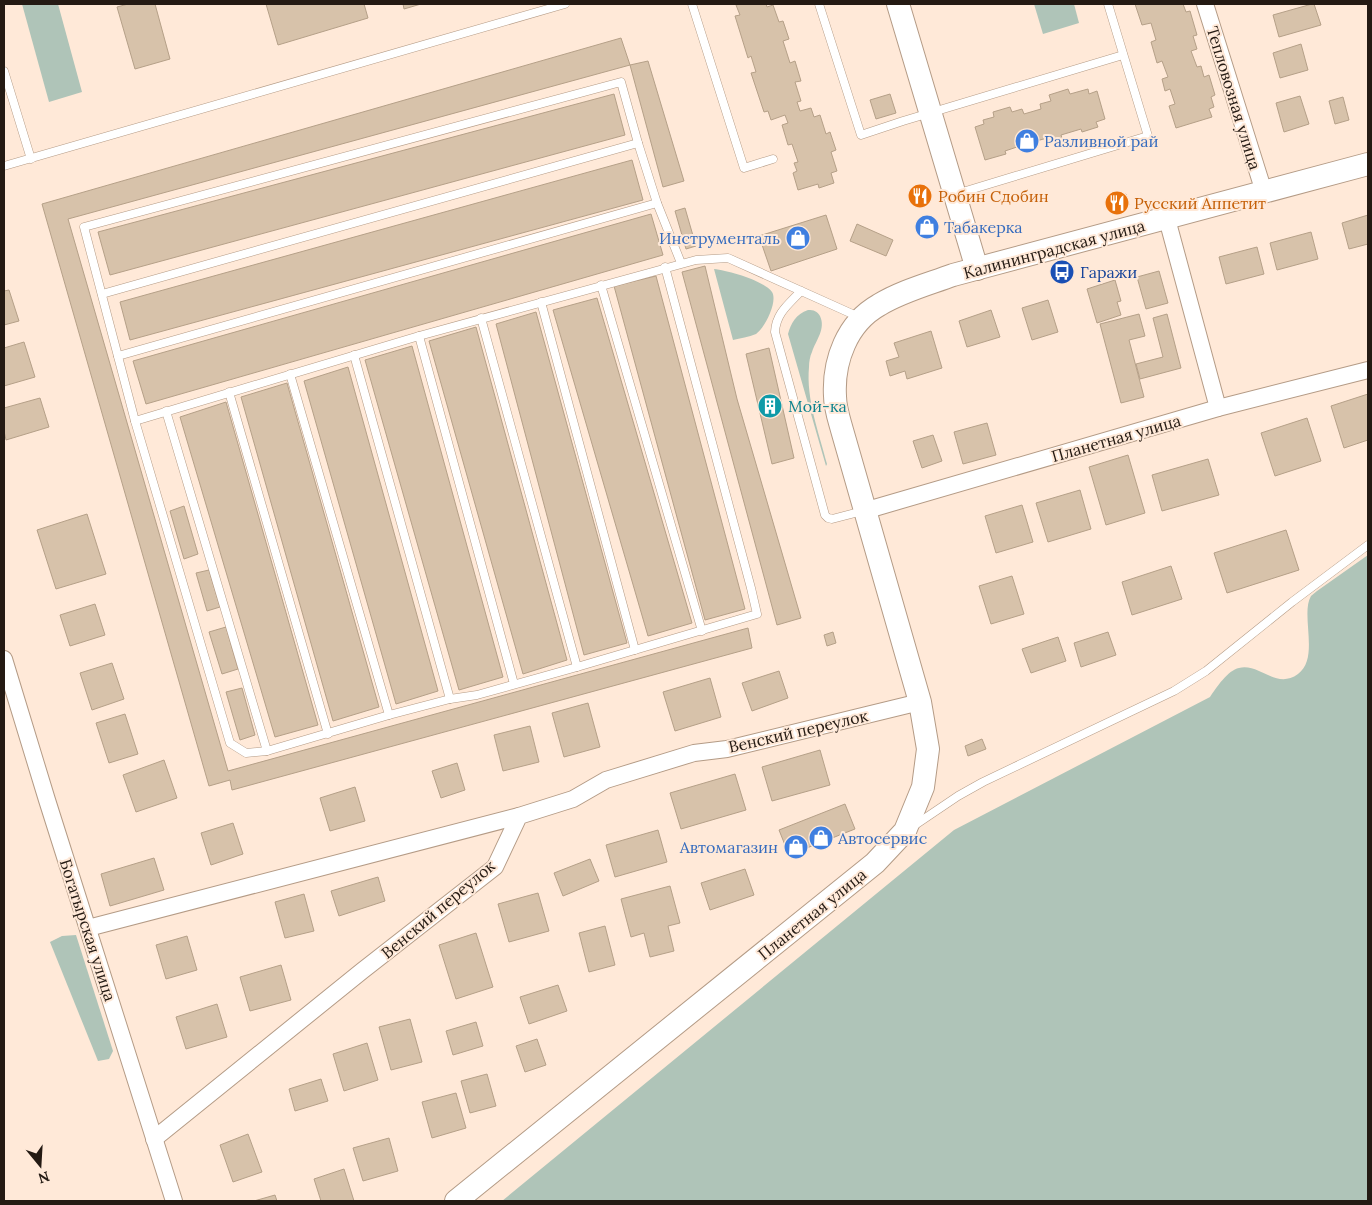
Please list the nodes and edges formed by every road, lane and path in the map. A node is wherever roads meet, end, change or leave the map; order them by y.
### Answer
1 (565, 4) edge
2 (692, 4) edge
3 (819, 4) edge
4 (898, 4) edge
5 (1108, 4) edge
6 (1205, 4) edge
7 (534, 8) edge
8 (1124, 54) junction
9 (4, 71) edge
10 (931, 112) junction
11 (638, 144) junction
12 (30, 158) junction
13 (773, 159) dead end
14 (1368, 164) edge
15 (4, 166) edge
16 (1264, 192) junction
17 (954, 194) junction
18 (657, 203) junction
19 (1167, 219) junction
20 (682, 263) junction
21 (666, 268) junction
22 (977, 268) junction
23 (601, 285) junction
24 (801, 291) junction
25 (102, 294) junction
26 (541, 302) junction
27 (481, 318) junction
28 (861, 318) junction
29 (419, 336) junction
30 (354, 354) junction
31 (118, 356) junction
32 (1368, 370) edge
33 (290, 374) junction
34 (229, 392) junction
35 (1218, 408) junction
36 (166, 411) junction
37 (136, 421) junction
38 (842, 430) joint
39 (864, 511) junction
40 (1368, 545) edge
41 (702, 631) junction
42 (635, 650) junction
43 (4, 659) edge
44 (577, 667) junction
45 (514, 684) junction
46 (450, 699) junction
47 (920, 702) junction
48 (389, 715) junction
49 (328, 734) junction
50 (267, 751) junction
51 (519, 816) junction
52 (905, 831) junction
53 (88, 928) junction
54 (154, 1139) junction
55 (174, 1201) edge
56 (456, 1201) edge

1 - 7 lane
2 - 13 lane
3 - 10 lane
4 - 10 main road
5 - 8 lane
6 - 16 street, Тепловозная улица
7 - 12 lane
8 - 10 lane
8 - 17 lane
9 - 12 lane
10 - 17 main road
11 - 18 lane
11 - 25 lane
11 - 25 lane
12 - 15 lane
14 - 16 main road, Калининградская улица
16 - 19 main road, Калининградская улица
17 - 22 main road
18 - 20 lane
18 - 31 lane
19 - 22 main road, Калининградская улица
19 - 35 street
20 - 21 lane
20 - 24 lane
21 - 23 lane
21 - 41 lane
22 - 28 main road, Калининградская улица
23 - 26 lane
23 - 41 lane
24 - 28 lane
24 - 39 lane
25 - 31 lane
26 - 27 lane
26 - 42 lane
27 - 29 lane
27 - 44 lane
28 - 38 main road, Калининградская улица
29 - 30 lane
29 - 45 lane
30 - 33 lane
30 - 46 lane
31 - 37 lane
32 - 35 street, Планетная улица
33 - 34 lane
33 - 48 lane
34 - 36 lane
34 - 49 lane
35 - 39 street, Планетная улица
36 - 37 lane
36 - 50 lane
37 - 50 lane
38 - 39 main road, Планетная улица
39 - 47 main road, Планетная улица
40 - 52 lane
41 - 42 lane
42 - 44 lane
43 - 53 street, Богатырская улица
44 - 45 lane
45 - 46 lane
46 - 48 lane
47 - 51 street, Венский переулок
47 - 52 main road, Планетная улица
48 - 49 lane
49 - 50 lane
51 - 53 street
51 - 54 street, Венский переулок
52 - 56 main road, Планетная улица
53 - 54 street, Богатырская улица
54 - 55 street, Богатырская улица

